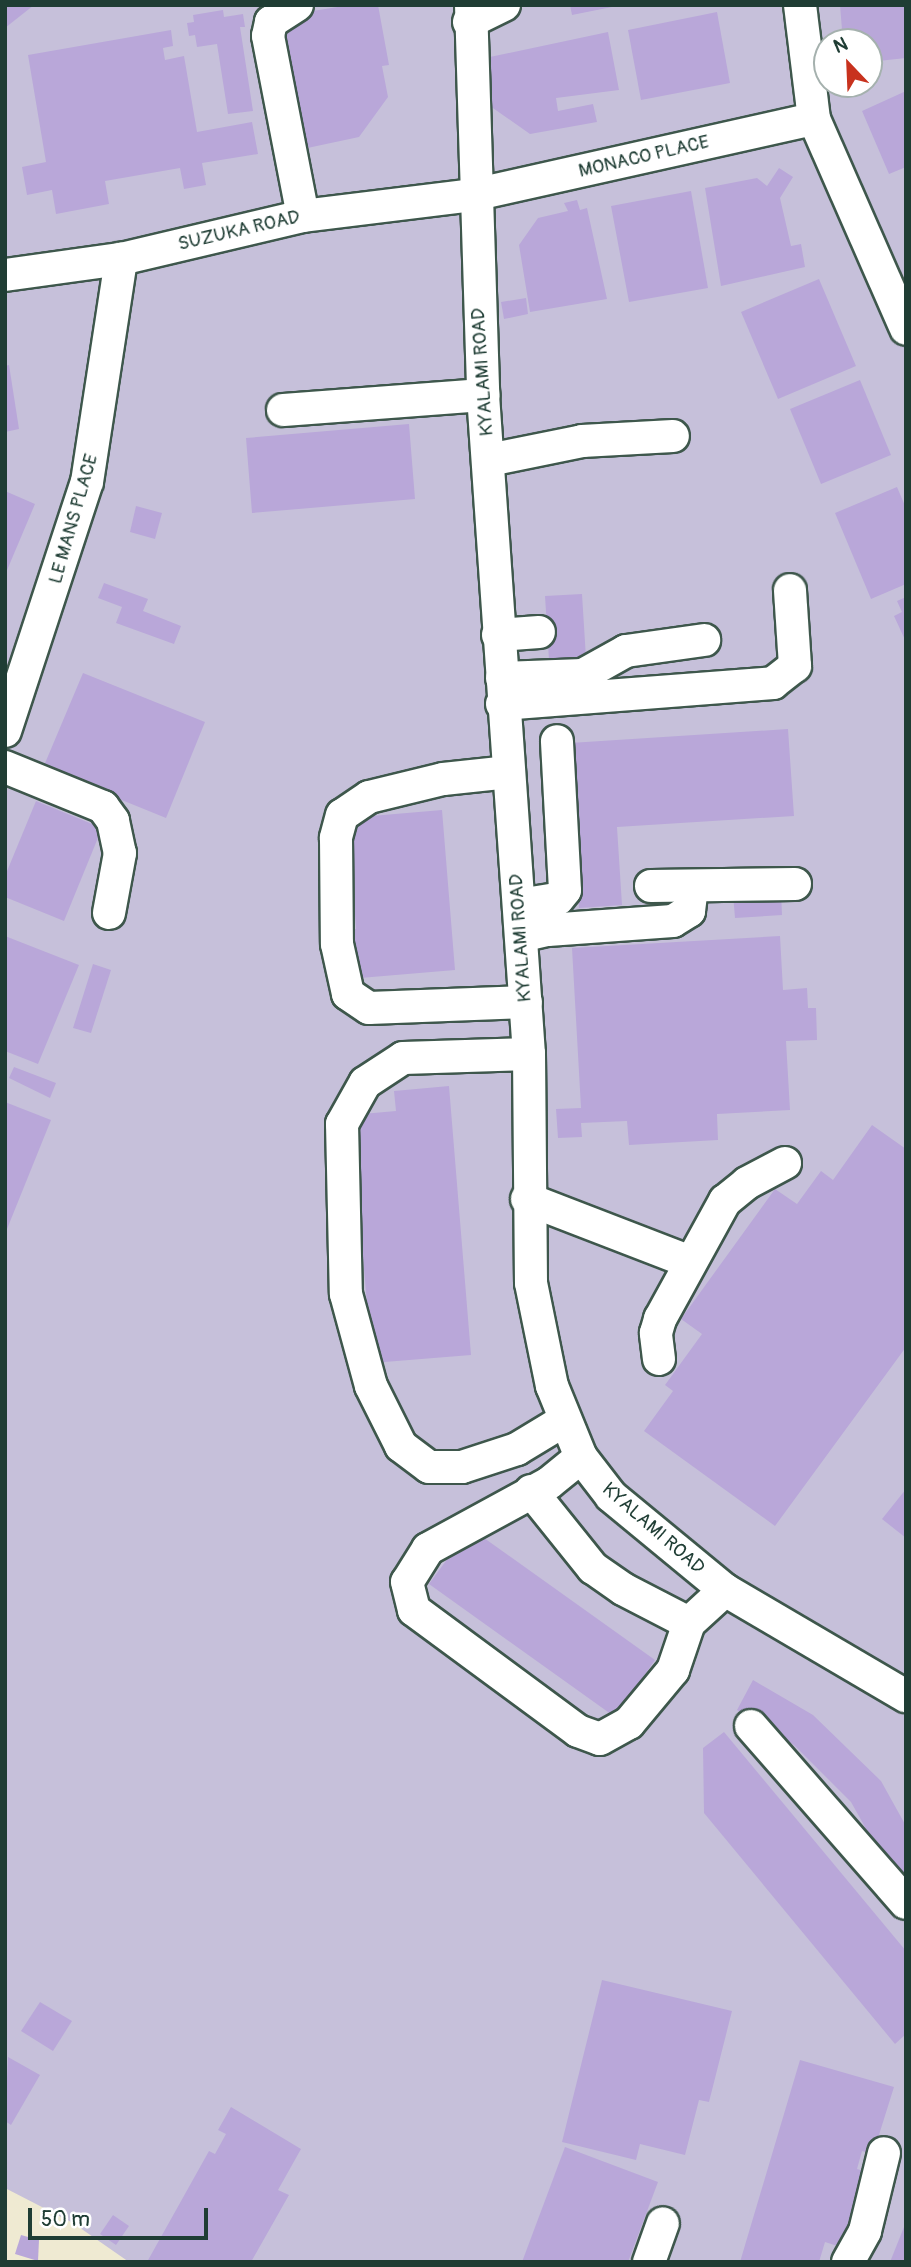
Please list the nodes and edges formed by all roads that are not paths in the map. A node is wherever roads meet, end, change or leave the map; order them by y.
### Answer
1 (297, 5) edge
2 (503, 5) edge
3 (800, 5) edge
4 (470, 14) edge
5 (814, 119) junction
6 (473, 195) junction
7 (303, 216) junction
8 (121, 259) junction
9 (5, 275) edge
10 (906, 329) edge
11 (483, 395) junction
12 (284, 410) dead end
13 (673, 436) dead end
14 (489, 460) junction
15 (790, 590) dead end
16 (538, 632) dead end
17 (498, 635) junction
18 (704, 640) dead end
19 (17, 659) edge
20 (502, 691) junction
21 (5, 732) edge
22 (557, 741) dead end
23 (5, 767) edge
24 (509, 772) junction
25 (795, 884) dead end
26 (651, 886) dead end
27 (692, 887) junction
28 (109, 913) dead end
29 (520, 921) junction
30 (526, 1002) junction
31 (529, 1054) junction
32 (786, 1163) dead end
33 (527, 1199) junction
34 (690, 1262) junction
35 (659, 1359) dead end
36 (565, 1420) junction
37 (582, 1457) junction
38 (531, 1492) junction
39 (725, 1590) junction
40 (689, 1623) junction
41 (906, 1696) edge
42 (751, 1726) dead end
43 (906, 1903) edge
44 (884, 2153) dead end
45 (663, 2223) dead end
46 (649, 2262) edge
47 (848, 2262) edge

1 - 7 lane
2 - 4 lane
3 - 5 lane
4 - 6 lane, KYALAMI ROAD
5 - 6 lane, MONACO PLACE
5 - 10 lane
6 - 7 lane, SUZUKA ROAD
6 - 11 lane, KYALAMI ROAD
7 - 8 lane, SUZUKA ROAD
8 - 9 lane, SUZUKA ROAD
8 - 19 lane, LE MANS PLACE
11 - 12 lane
11 - 14 lane, KYALAMI ROAD
13 - 14 lane
14 - 17 lane, KYALAMI ROAD
15 - 20 lane
16 - 17 lane
17 - 20 lane, KYALAMI ROAD
18 - 20 lane
19 - 21 lane, LE MANS PLACE
20 - 24 lane, KYALAMI ROAD
22 - 29 lane
23 - 28 lane
24 - 29 lane, KYALAMI ROAD
24 - 30 lane
25 - 27 lane
26 - 27 lane
27 - 29 lane
29 - 30 lane, KYALAMI ROAD
30 - 31 lane, KYALAMI ROAD
31 - 33 lane, KYALAMI ROAD
31 - 36 lane
32 - 34 lane
33 - 34 lane
33 - 36 lane, KYALAMI ROAD
34 - 35 lane
36 - 37 lane, KYALAMI ROAD
37 - 38 lane
37 - 39 lane, KYALAMI ROAD
38 - 40 lane
38 - 40 lane
39 - 40 lane
39 - 41 lane, KYALAMI ROAD
42 - 43 lane
44 - 47 lane
45 - 46 lane

